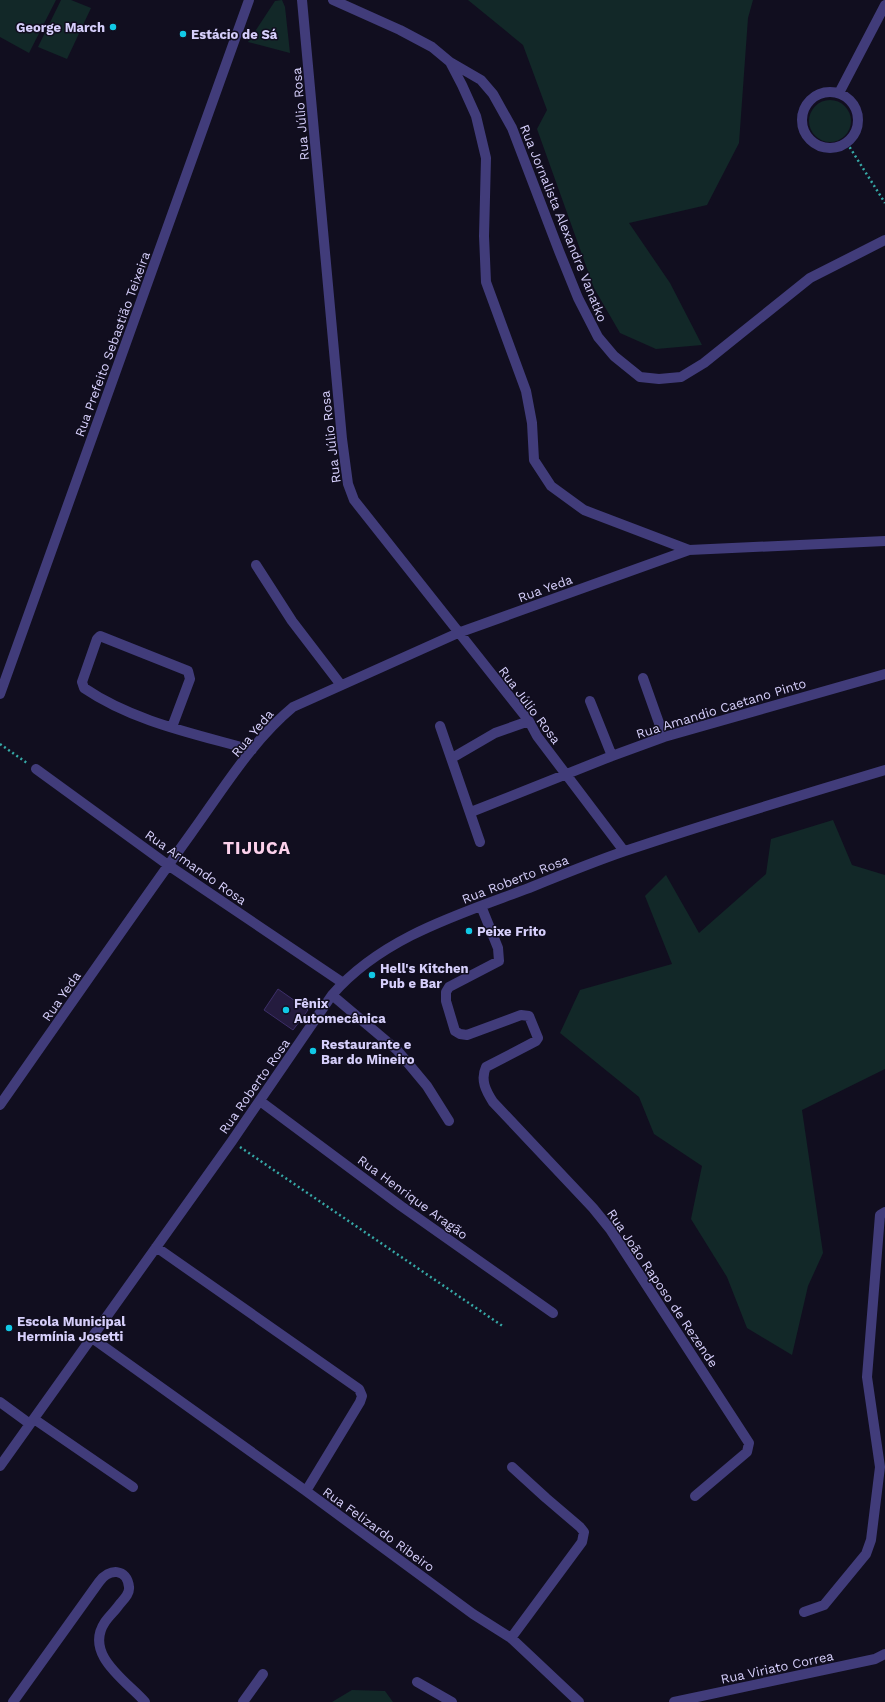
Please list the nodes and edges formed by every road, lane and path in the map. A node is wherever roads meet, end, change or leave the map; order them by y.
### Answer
1 (302, 0) edge
2 (333, 0) edge
3 (250, 1) edge
4 (885, 5) edge
5 (450, 62) junction
6 (839, 93) junction
7 (847, 143) junction
8 (885, 203) edge
9 (885, 240) edge
10 (885, 541) edge
11 (689, 550) junction
12 (256, 565) dead end
13 (458, 633) junction
14 (885, 674) edge
15 (643, 678) dead end
16 (341, 685) junction
17 (0, 694) edge
18 (590, 701) dead end
19 (529, 721) junction
20 (440, 726) dead end
21 (172, 727) junction
22 (664, 737) junction
23 (0, 744) edge
24 (252, 750) junction
25 (612, 756) junction
26 (452, 758) junction
27 (36, 769) joint
28 (885, 770) edge
29 (567, 775) junction
30 (471, 812) junction
31 (480, 842) dead end
32 (624, 851) junction
33 (168, 865) junction
34 (481, 906) junction
35 (343, 983) junction
36 (332, 995) junction
37 (260, 1101) junction
38 (0, 1105) edge
39 (449, 1121) dead end
40 (232, 1141) junction
41 (885, 1212) edge
42 (156, 1247) junction
43 (553, 1313) dead end
44 (504, 1328) dead end
45 (92, 1338) junction
46 (0, 1402) edge
47 (32, 1421) junction
48 (0, 1466) edge
49 (512, 1467) dead end
50 (132, 1487) dead end
51 (306, 1491) junction
52 (695, 1496) dead end
53 (804, 1612) dead end
54 (511, 1638) junction
55 (885, 1654) edge
56 (263, 1674) dead end
57 (417, 1682) dead end
58 (572, 1700) edge
59 (13, 1702) edge
60 (146, 1702) edge
61 (243, 1702) edge
62 (452, 1702) edge
63 (674, 1702) edge

1 - 13 street, Rua Júlio Rosa
2 - 5 street
3 - 17 street, Rua Prefeito Sebastião Teixeira
4 - 6 street
5 - 9 street, Rua Jornalista Alexandre Vanatko
5 - 11 street
6 - 7 street
6 - 7 street
7 - 8 path
10 - 11 street
11 - 13 street, Rua Yeda
12 - 16 street
13 - 16 street, Rua Yeda
13 - 19 street, Rua Júlio Rosa
14 - 22 street, Rua Amandio Caetano Pinto
15 - 22 street
16 - 24 street, Rua Yeda
18 - 25 street
19 - 26 street
19 - 29 street, Rua Júlio Rosa
20 - 26 street
21 - 21 street
21 - 24 street
22 - 25 street, Rua Amandio Caetano Pinto
23 - 27 path
24 - 33 street, Rua Yeda
25 - 29 street, Rua Amandio Caetano Pinto
26 - 30 street
27 - 33 street, Rua Armando Rosa
28 - 32 street, Rua Roberto Rosa
29 - 30 street, Rua Amandio Caetano Pinto
29 - 32 street, Rua Júlio Rosa
30 - 31 street
32 - 34 street, Rua Roberto Rosa
33 - 35 street, Rua Armando Rosa
33 - 38 street, Rua Yeda
34 - 35 street, Rua Roberto Rosa
34 - 52 street, Rua João Raposo de Rezende
35 - 36 street, Rua Roberto Rosa
36 - 37 street, Rua Roberto Rosa
36 - 39 street
37 - 40 street, Rua Roberto Rosa
37 - 43 street, Rua Henrique Aragão
40 - 42 street, Rua Roberto Rosa
40 - 44 path
41 - 53 street
42 - 45 street, Rua Roberto Rosa
42 - 51 street, Rua Felizardo Ribeiro
45 - 47 street, Rua Roberto Rosa
45 - 51 street
46 - 47 street
47 - 48 street, Rua Roberto Rosa
47 - 50 street
49 - 54 street
51 - 54 street, Rua Felizardo Ribeiro
54 - 58 street, Rua Felizardo Ribeiro
55 - 63 street, Rua Viriato Correa
56 - 61 street
57 - 62 street
59 - 60 street

